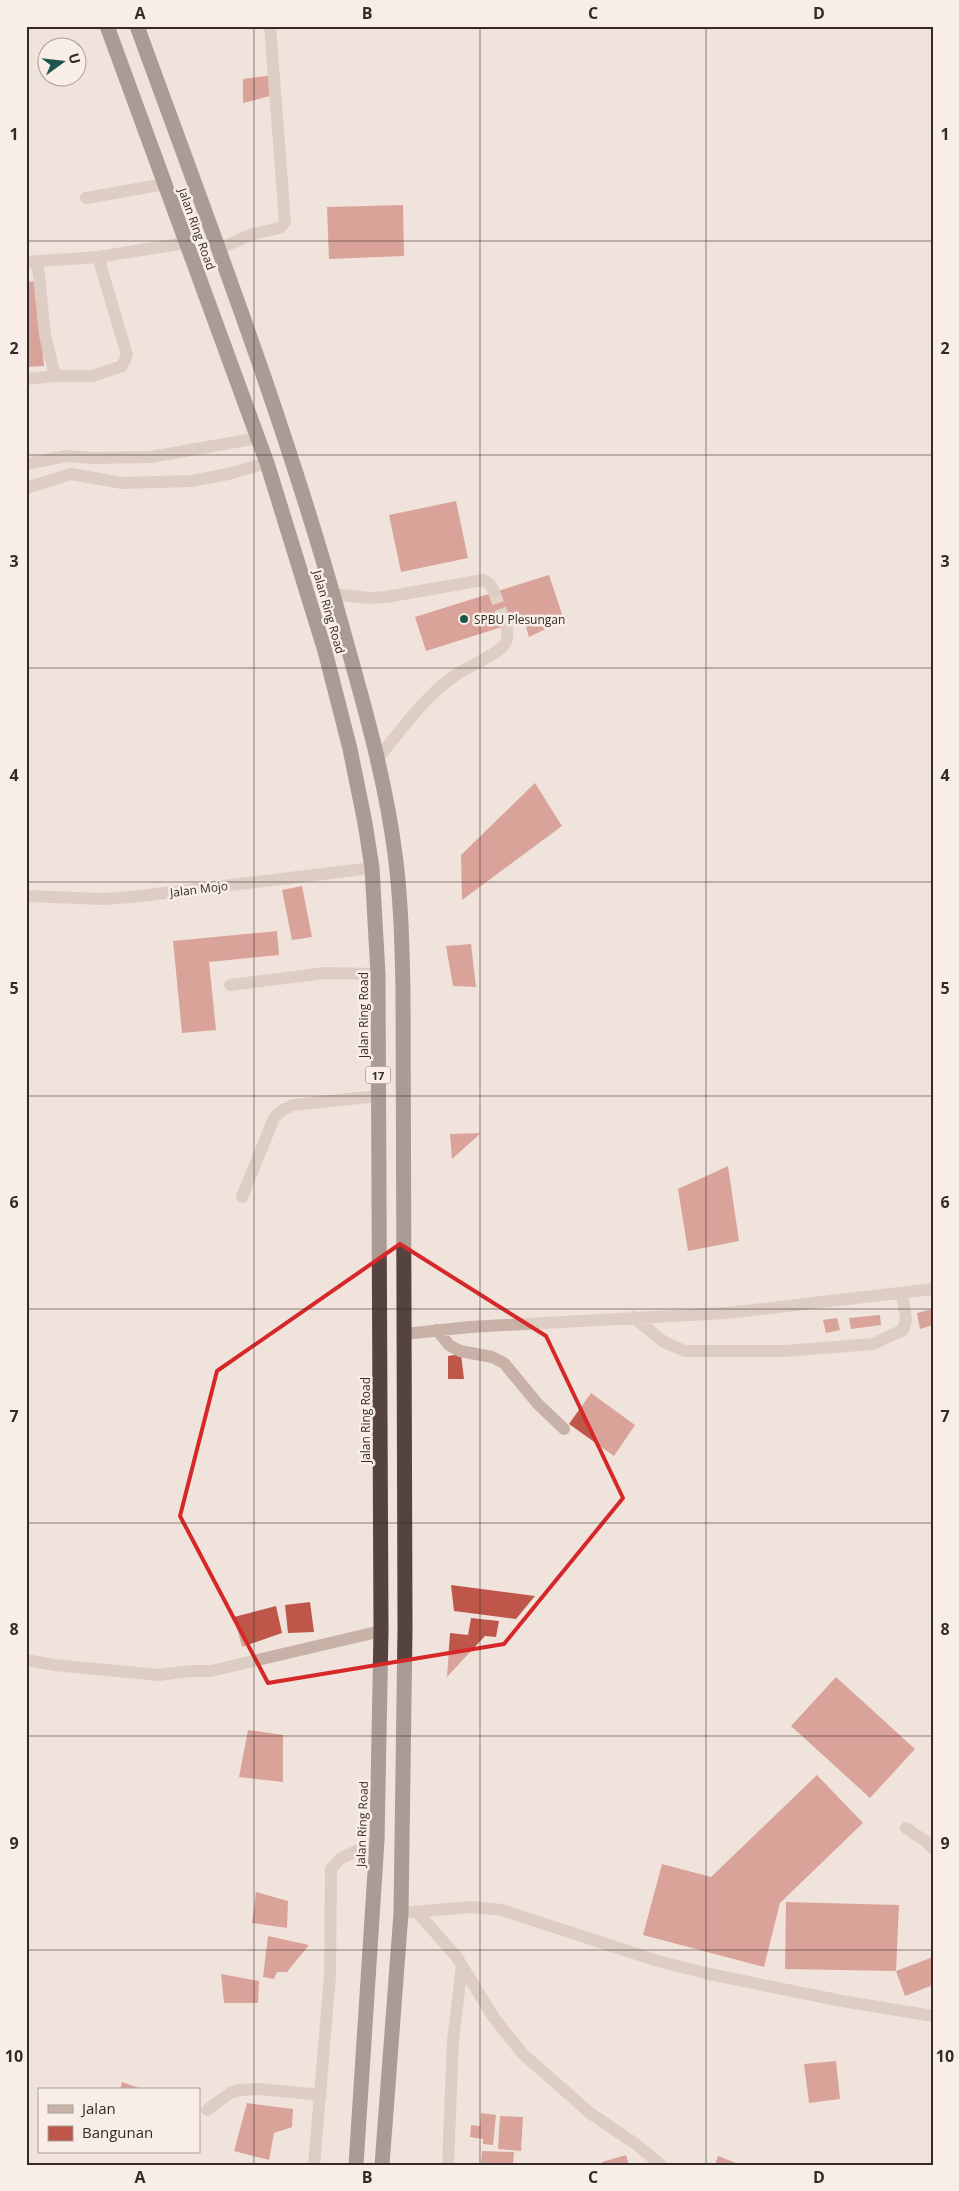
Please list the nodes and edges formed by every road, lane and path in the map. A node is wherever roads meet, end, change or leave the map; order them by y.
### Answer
1 (108, 26) edge
2 (137, 26) edge
3 (270, 26) edge
4 (165, 184) junction
5 (86, 198) dead end
6 (186, 244) junction
7 (218, 248) junction
8 (98, 257) junction
9 (31, 261) edge
10 (55, 376) junction
11 (26, 379) edge
12 (273, 399) junction
13 (248, 408) junction
14 (258, 438) junction
15 (267, 463) junction
16 (26, 464) edge
17 (26, 488) edge
18 (494, 592) tunnel mouth
19 (333, 594) junction
20 (506, 625) tunnel mouth
21 (377, 759) junction
22 (372, 868) junction
23 (26, 896) edge
24 (378, 974) junction
25 (230, 985) dead end
26 (378, 1096) junction
27 (242, 1197) dead end
28 (933, 1289) edge
29 (902, 1294) junction
30 (633, 1318) junction
31 (437, 1330) junction
32 (404, 1334) junction
33 (564, 1429) dead end
34 (381, 1631) junction
35 (26, 1660) edge
36 (906, 1828) dead end
37 (377, 1841) junction
38 (933, 1849) edge
39 (401, 1912) junction
40 (417, 1912) junction
41 (462, 1966) junction
42 (933, 2016) edge
43 (321, 2095) junction
44 (362, 2095) junction
45 (387, 2099) junction
46 (207, 2110) dead end
47 (314, 2165) edge
48 (356, 2165) edge
49 (382, 2165) edge
50 (448, 2165) edge
51 (660, 2165) edge

1 - 4 highway, Jalan Ring Road / 17
2 - 7 highway, Jalan Ring Road / 17
3 - 7 street
4 - 5 street
4 - 6 highway, Jalan Ring Road / 17
6 - 8 street
6 - 13 highway, Jalan Ring Road / 17
7 - 12 highway, Jalan Ring Road / 17
8 - 9 street
8 - 10 street
9 - 10 street
10 - 11 street
12 - 13 highway
12 - 19 highway, Jalan Ring Road / 17
13 - 14 highway, Jalan Ring Road / 17
14 - 15 highway, Jalan Ring Road / 17
14 - 16 street
15 - 17 street
15 - 22 highway, Jalan Ring Road / 17
18 - 19 street
19 - 21 highway, Jalan Ring Road / 17
20 - 21 street
21 - 32 highway, Jalan Ring Road / 17
22 - 23 street, Jalan Mojo
22 - 24 highway, Jalan Ring Road / 17
24 - 25 street
24 - 26 highway, Jalan Ring Road / 17
26 - 27 street
26 - 34 highway, Jalan Ring Road / 17
28 - 29 street
29 - 30 street
29 - 30 street
30 - 31 street
31 - 32 street
31 - 33 street
32 - 39 highway, Jalan Ring Road / 17
34 - 35 street
34 - 37 highway, Jalan Ring Road / 17
36 - 38 street
37 - 43 street
37 - 44 highway, Jalan Ring Road / 17
39 - 40 street
39 - 45 highway, Jalan Ring Road / 17
40 - 41 street
40 - 42 street
41 - 50 street
41 - 51 street
43 - 46 street
43 - 47 street
44 - 45 highway
44 - 48 highway, Jalan Ring Road / 17
45 - 49 highway, Jalan Ring Road / 17

